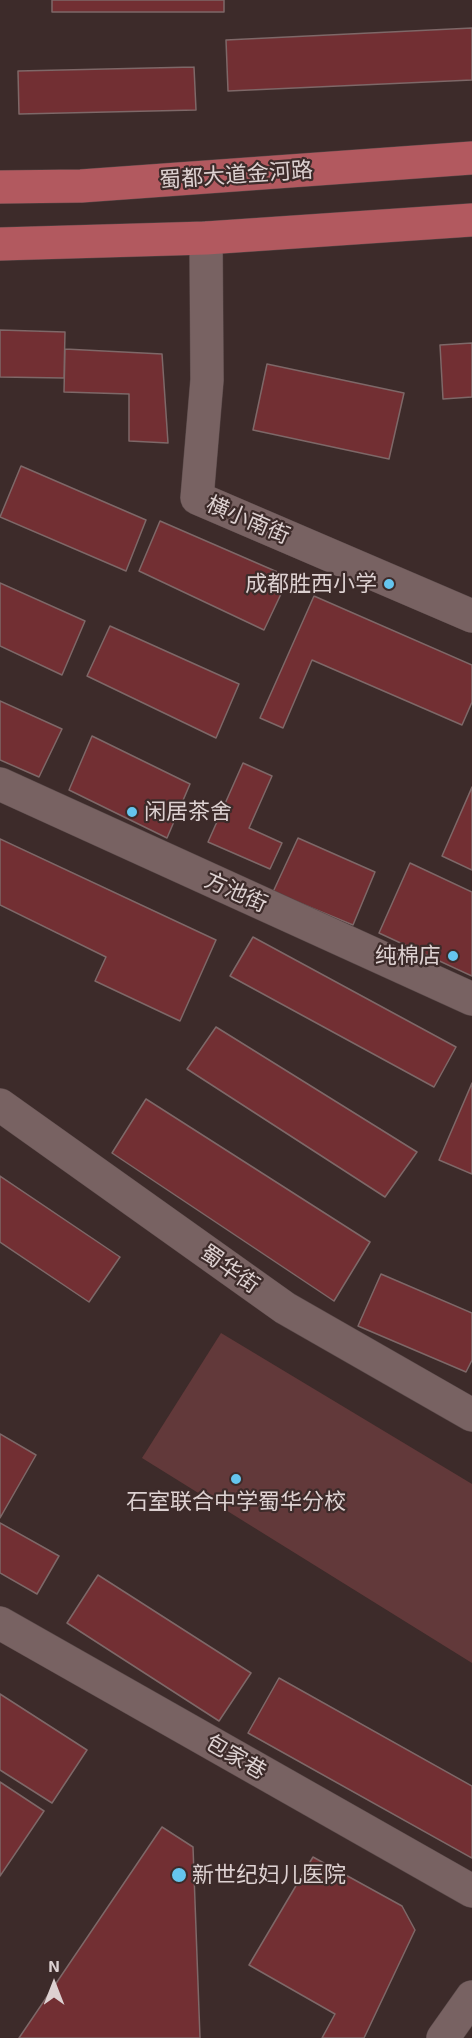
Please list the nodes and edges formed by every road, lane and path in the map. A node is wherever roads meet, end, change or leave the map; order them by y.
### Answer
1 (472, 158) edge
2 (0, 187) edge
3 (472, 220) edge
4 (206, 238) junction
5 (0, 244) edge
6 (472, 616) edge
7 (0, 784) edge
8 (472, 999) edge
9 (0, 1105) edge
10 (472, 1415) edge
11 (0, 1623) edge
12 (472, 1891) edge
13 (472, 1997) edge
14 (443, 2038) edge

1 - 2 main road, 蜀都大道金河路
3 - 4 main road
4 - 5 main road
4 - 6 street, 横小南街
7 - 8 street, 方池街
9 - 10 street, 蜀华街
11 - 12 street, 包家巷
13 - 14 street

